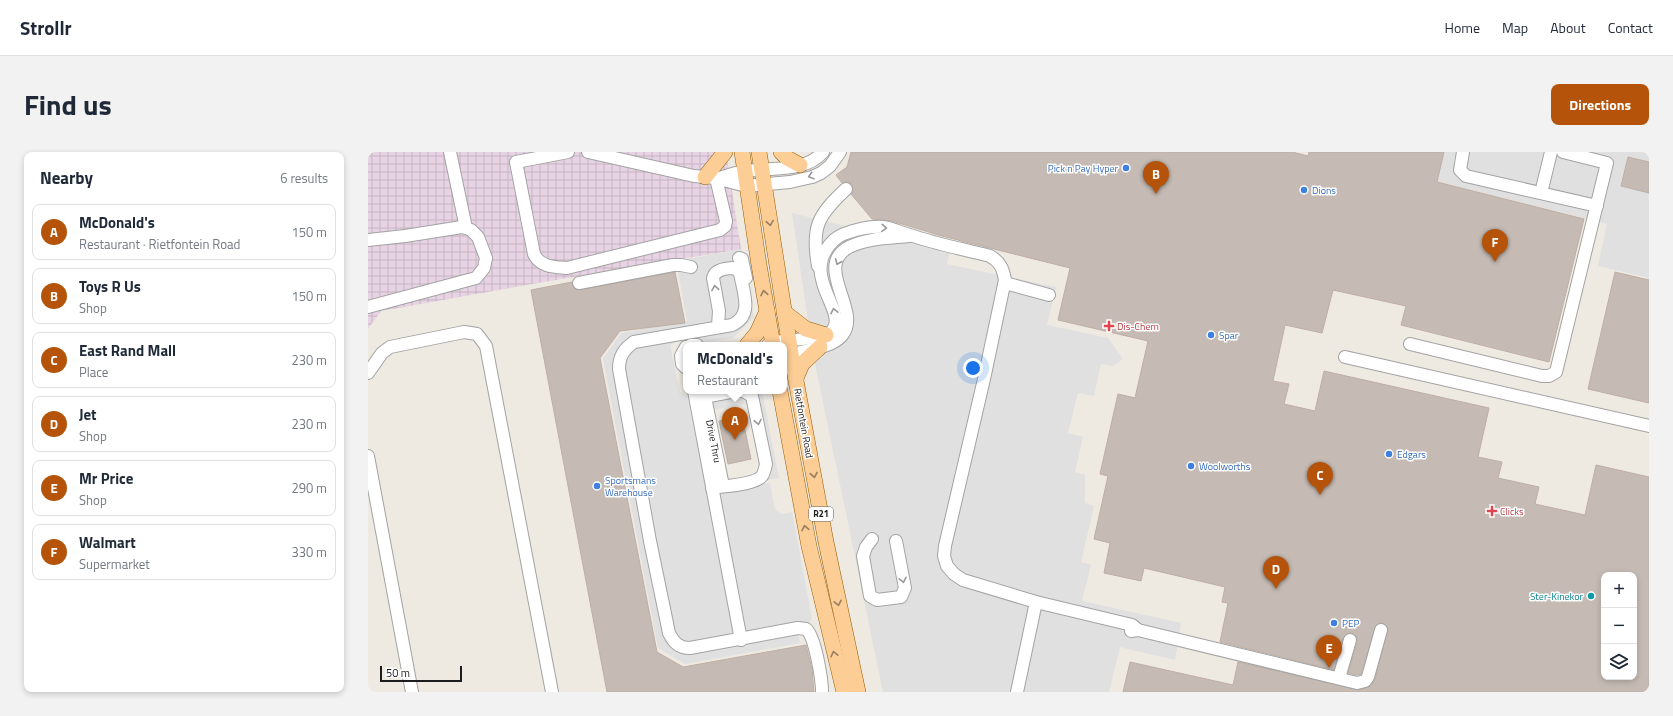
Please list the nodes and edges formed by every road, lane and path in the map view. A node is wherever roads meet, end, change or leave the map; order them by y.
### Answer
1 (450, 152) edge
2 (568, 152) edge
3 (588, 152) edge
4 (725, 152) edge
5 (742, 152) edge
6 (759, 152) edge
7 (781, 152) edge
8 (823, 152) edge
9 (840, 152) edge
10 (1463, 152) edge
11 (1551, 152) edge
12 (1563, 152) edge
13 (518, 157) edge
14 (800, 165) junction
15 (763, 169) junction
16 (744, 171) junction
17 (711, 178) junction
18 (764, 185) junction
19 (746, 186) junction
20 (846, 189) dead end
21 (1541, 193) junction
22 (1597, 206) junction
23 (466, 228) junction
24 (910, 236) junction
25 (368, 240) edge
26 (739, 258) dead end
27 (690, 267) dead end
28 (820, 275) junction
29 (580, 283) dead end
30 (1005, 283) junction
31 (1049, 295) dead end
32 (368, 307) edge
33 (767, 311) junction
34 (784, 312) junction
35 (745, 314) junction
36 (718, 326) junction
37 (689, 331) junction
38 (823, 341) junction
39 (691, 342) edge
40 (749, 342) edge
41 (771, 342) edge
42 (1410, 344) dead end
43 (788, 350) edge
44 (683, 352) edge
45 (1345, 357) dead end
46 (683, 365) edge
47 (368, 373) edge
48 (796, 378) junction
49 (750, 394) edge
50 (781, 394) edge
51 (698, 395) edge
52 (1649, 426) edge
53 (368, 456) edge
54 (718, 487) junction
55 (872, 539) dead end
56 (896, 541) dead end
57 (1036, 602) junction
58 (1381, 630) dead end
59 (741, 640) junction
60 (1350, 640) dead end
61 (853, 673) junction
62 (1339, 678) junction
63 (412, 692) edge
64 (552, 692) edge
65 (822, 692) edge
66 (844, 692) edge
67 (858, 692) edge
68 (871, 692) edge
69 (1017, 692) edge

1 - 23 street
2 - 13 street
3 - 17 street
4 - 17 main road
5 - 16 main road
6 - 15 main road, Rietfontein Road / R21
7 - 14 main road
8 - 14 street
9 -> 18 street
10 - 21 street
11 - 21 street
12 - 22 street
13 - 17 street
14 - 15 street
15 - 16 street
15 - 18 main road, Rietfontein Road / R21
16 - 17 street
16 - 19 main road
17 - 19 street
18 - 19 street
18 -> 34 main road, Rietfontein Road / R21
33 -> 19 main road
20 - 28 street
21 - 22 street
22 - 42 street
23 - 25 street
23 - 32 street
28 -> 24 street
24 - 30 street
24 -> 38 street
26 - 35 street
27 - 29 street
38 -> 28 street
30 - 31 street
30 - 57 street
33 - 40 main road
33 - 41 main road
34 - 38 main road
34 - 43 main road, Rietfontein Road / R21
35 - 36 street
36 -> 35 street
36 - 37 street
37 - 39 street
37 - 59 street
38 - 43 street
38 - 48 main road
43 - 48 main road, Rietfontein Road / R21
44 - 46 street
45 - 52 street
47 - 64 street
48 -> 61 main road, Rietfontein Road / R21
49 -> 54 street
66 -> 50 main road, Rietfontein Road / R21
51 - 54 street, Drive Thru
53 - 63 street
54 - 59 street, Drive Thru
56 -> 55 street
57 - 62 street
57 - 69 street
58 - 62 street
59 - 65 street
60 - 62 street
61 - 67 main road, Rietfontein Road / R21
61 - 68 main road

